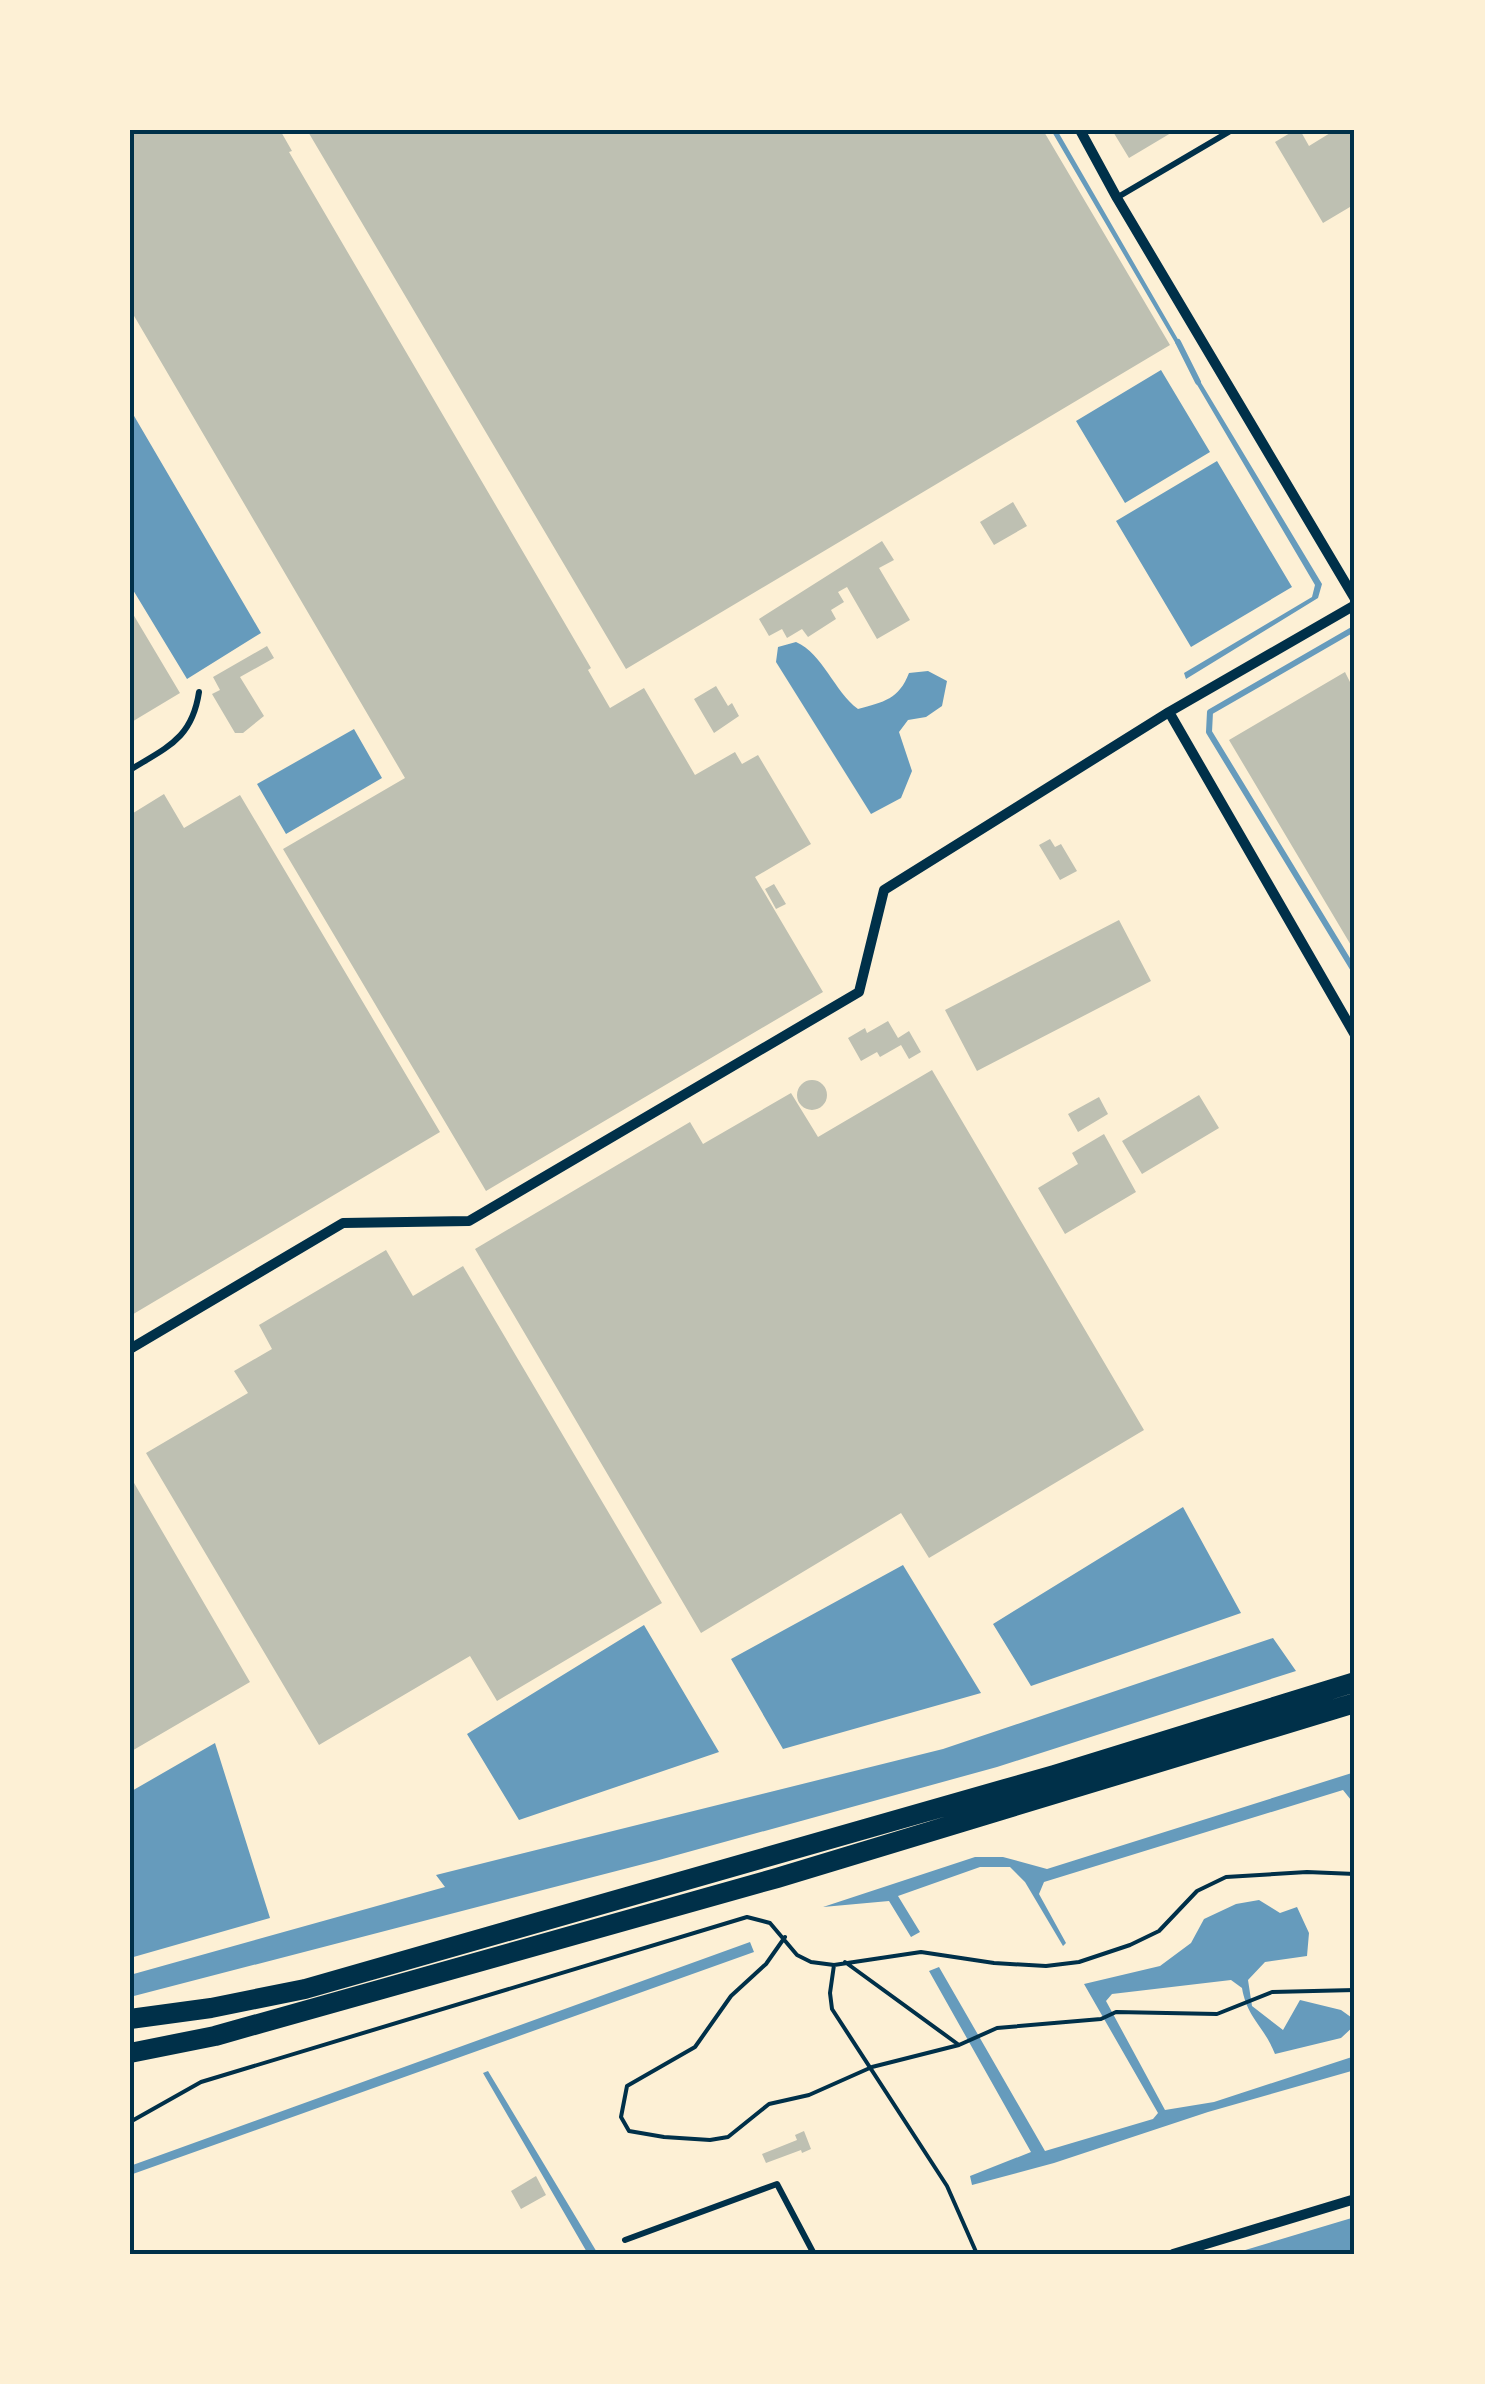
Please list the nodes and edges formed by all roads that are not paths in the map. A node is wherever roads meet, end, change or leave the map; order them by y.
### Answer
1 (1080, 130) edge
2 (1232, 130) edge
3 (1117, 198) junction
4 (1355, 602) edge
5 (199, 692) dead end
6 (1169, 712) junction
7 (130, 770) edge
8 (1355, 1035) edge
9 (130, 1349) edge
10 (1355, 1682) edge
11 (1355, 1703) edge
12 (130, 2019) edge
13 (130, 2053) edge
14 (1355, 2199) edge
15 (625, 2240) dead end
16 (814, 2254) edge
17 (1172, 2254) edge

1 - 3 street
2 - 3 lane
3 - 4 street
4 - 6 street
5 - 7 lane
6 - 8 street
6 - 9 street
10 - 12 main road
11 - 13 main road
14 - 17 street
15 - 16 lane

